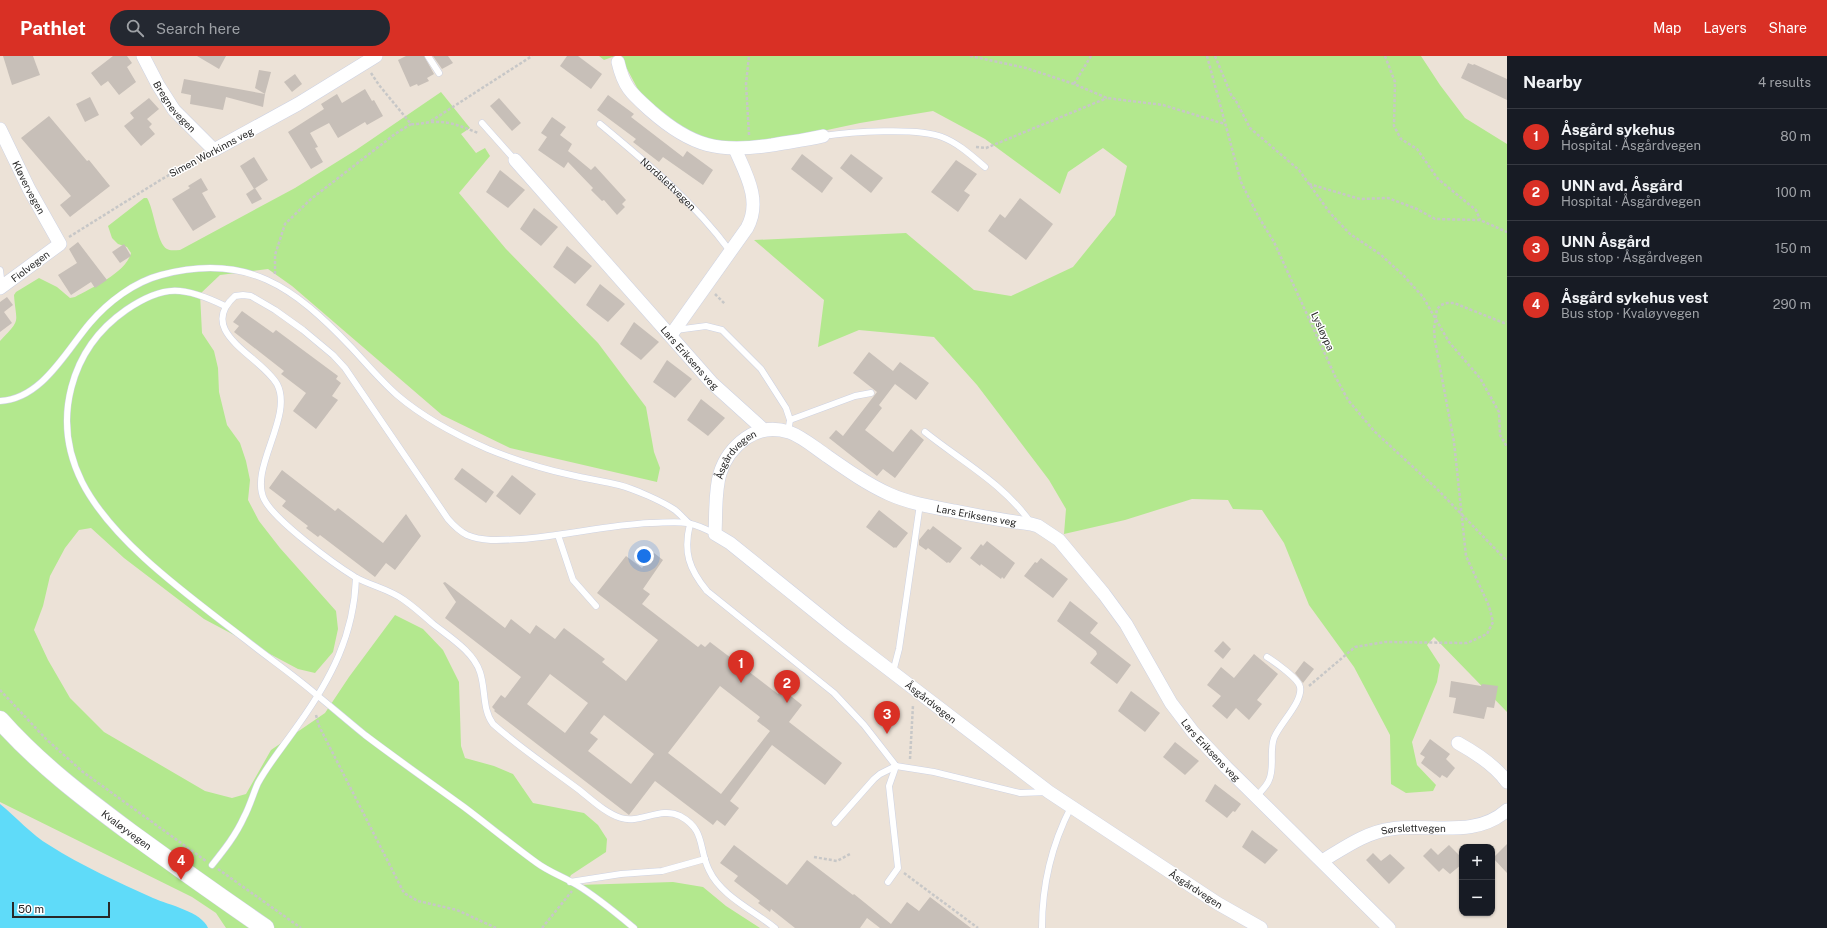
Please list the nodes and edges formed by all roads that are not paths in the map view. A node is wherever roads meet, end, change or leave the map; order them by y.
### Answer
1 (143, 56) edge
2 (428, 56) edge
3 (368, 58) edge
4 (618, 62) dead end
5 (439, 73) dead end
6 (482, 122) dead end
7 (600, 124) dead end
8 (0, 129) edge
9 (823, 136) joint
10 (735, 148) junction
11 (214, 150) joint
12 (515, 160) joint
13 (985, 167) dead end
14 (60, 244) joint
15 (730, 251) junction
16 (0, 270) edge
17 (1, 288) edge
18 (225, 306) junction
19 (672, 333) junction
20 (871, 394) dead end
21 (0, 401) edge
22 (789, 426) junction
23 (764, 430) junction
24 (925, 432) dead end
25 (920, 504) junction
26 (690, 524) junction
27 (1031, 524) junction
28 (715, 534) junction
29 (558, 535) junction
30 (356, 578) junction
31 (596, 606) dead end
32 (1267, 657) dead end
33 (893, 672) junction
34 (318, 696) junction
35 (0, 720) edge
36 (1458, 743) dead end
37 (896, 766) junction
38 (1507, 782) edge
39 (1049, 792) junction
40 (1256, 797) junction
41 (1071, 807) junction
42 (1507, 810) edge
43 (835, 823) dead end
44 (705, 860) junction
45 (1322, 861) junction
46 (212, 865) road end
47 (570, 882) junction
48 (888, 882) dead end
49 (265, 928) edge
50 (634, 928) edge
51 (774, 928) edge
52 (1042, 928) edge
53 (1261, 928) edge
54 (1389, 928) edge

1 - 11 street, Bregnevegen
2 - 5 lane
3 - 11 street, Simen Workinns veg
4 - 10 street
6 - 12 lane
7 - 15 lane, Nordslettvegen
8 - 14 street, Kløvervegen
9 - 10 street
9 - 13 lane
10 - 15 street
12 - 19 street, Lars Eriksens veg
14 - 17 street, Fiolvegen
15 - 19 street
16 - 17 lane
18 - 29 lane
18 - 30 lane
18 - 34 lane
19 - 22 lane
19 - 23 street, Lars Eriksens veg
20 - 22 lane
21 - 26 lane
22 - 23 street, Lars Eriksens veg
22 - 25 street, Lars Eriksens veg
23 - 28 street, Åsgårdvegen
24 - 27 lane
25 - 27 street, Lars Eriksens veg
25 - 33 lane
26 - 28 lane
26 - 29 lane
26 - 37 lane
27 - 40 street, Lars Eriksens veg
28 - 33 street, Åsgårdvegen
29 - 31 lane
30 - 34 lane
30 - 44 lane
32 - 40 lane
33 - 39 street, Åsgårdvegen
34 - 46 lane
34 - 47 lane
35 - 49 street, Kvaløyvegen
36 - 38 street
37 - 39 lane
37 - 43 lane
37 - 48 lane
39 - 41 street, Åsgårdvegen
40 - 45 street, Lars Eriksens veg
41 - 52 lane
41 - 53 street, Åsgårdvegen
42 - 45 street, Sørslettvegen
44 - 47 lane
44 - 51 lane
45 - 54 street, Lars Eriksens veg
47 - 50 lane

